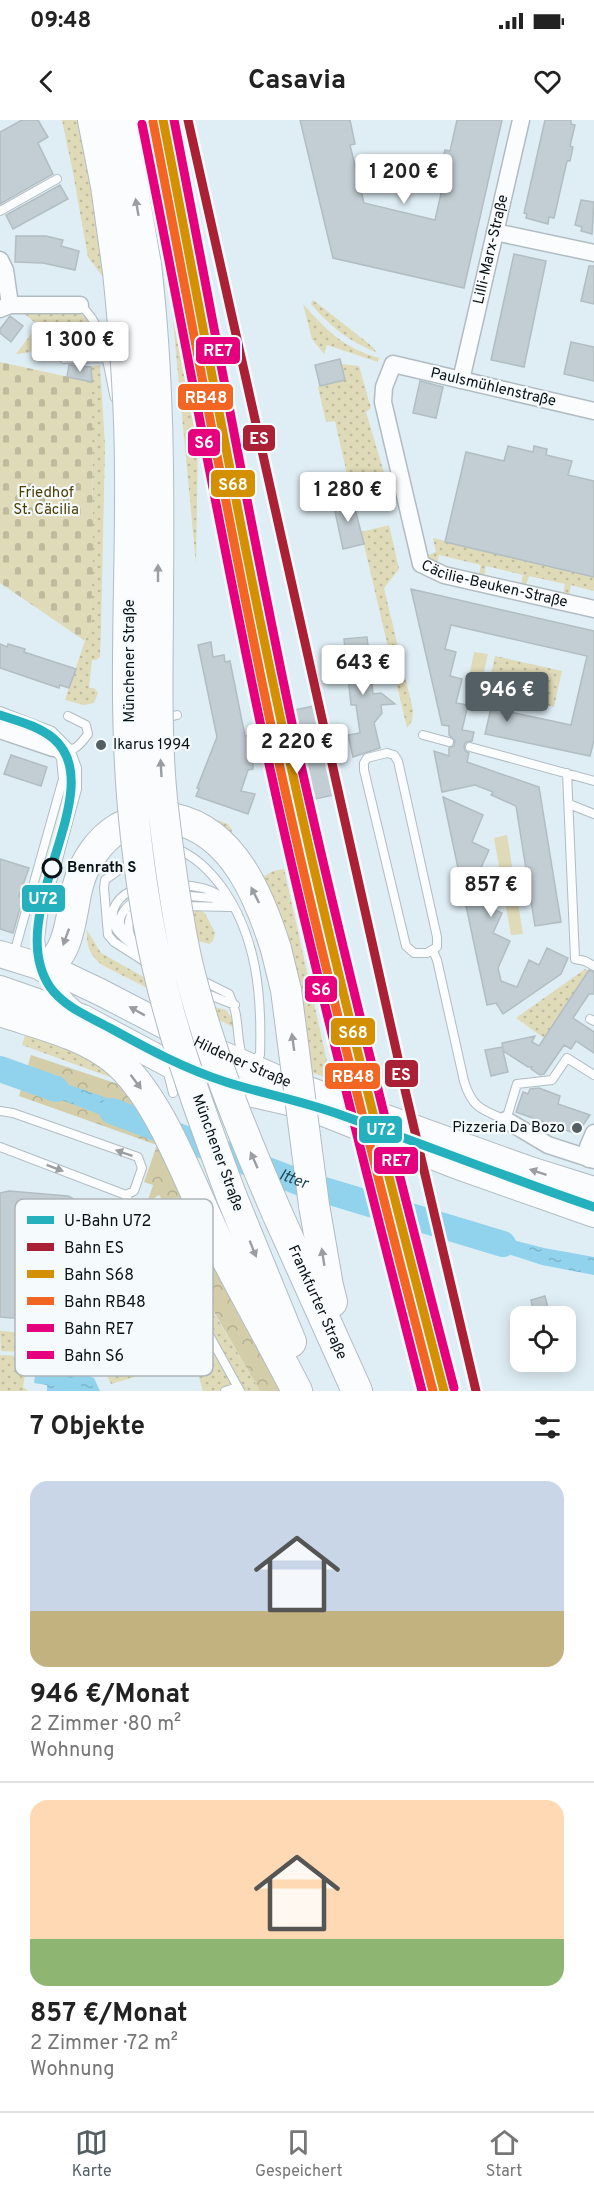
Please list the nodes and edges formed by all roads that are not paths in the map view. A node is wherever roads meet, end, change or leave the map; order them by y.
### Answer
1 (93, 120) edge
2 (121, 120) edge
3 (521, 120) edge
4 (57, 179) dead end
5 (0, 211) edge
6 (495, 232) junction
7 (594, 253) edge
8 (0, 260) edge
9 (80, 305) joint
10 (5, 307) edge
11 (105, 358) junction
12 (64, 359) dead end
13 (393, 364) joint
14 (461, 380) junction
15 (591, 414) edge
16 (594, 609) edge
17 (118, 663) dead end
18 (119, 707) dead end
19 (0, 711) edge
20 (142, 715) dead end
21 (177, 715) dead end
22 (68, 716) dead end
23 (152, 718) dead end
24 (0, 730) edge
25 (423, 735) dead end
26 (449, 742) dead end
27 (470, 747) dead end
28 (53, 748) junction
29 (70, 749) junction
30 (567, 773) junction
31 (594, 781) edge
32 (569, 804) junction
33 (594, 814) edge
34 (160, 846) dead end
35 (147, 851) dead end
36 (151, 886) dead end
37 (161, 886) dead end
38 (151, 897) dead end
39 (236, 908) junction
40 (136, 947) junction
41 (433, 951) junction
42 (6, 956) edge
43 (165, 963) dead end
44 (594, 966) edge
45 (44, 967) junction
46 (176, 968) dead end
47 (167, 974) dead end
48 (185, 983) dead end
49 (0, 988) edge
50 (235, 1005) junction
51 (0, 1011) edge
52 (96, 1024) junction
53 (171, 1065) junction
54 (594, 1075) edge
55 (241, 1077) junction
56 (172, 1093) dead end
57 (0, 1111) edge
58 (506, 1119) junction
59 (594, 1133) edge
60 (0, 1147) edge
61 (592, 1160) edge
62 (594, 1190) edge
63 (126, 1195) junction
64 (127, 1199) edge
65 (198, 1199) edge
66 (277, 1213) joint
67 (594, 1214) edge
68 (213, 1232) edge
69 (333, 1334) junction
70 (213, 1342) edge
71 (239, 1389) edge
72 (225, 1391) edge
73 (297, 1391) edge
74 (310, 1391) edge
75 (357, 1391) edge

1 -> 74 highway, Münchener Straße, bridge
66 -> 2 highway, Münchener Straße, bridge
3 - 6 street, Lilli-Marx-Straße
4 - 5 lane
6 - 7 street
6 - 14 street, Lilli-Marx-Straße
8 - 10 street
9 - 10 street
9 - 11 lane
11 - 12 lane
11 - 17 lane
13 - 14 street, Paulsmühlenstraße
13 - 16 street, Cäcilie-Beuken-Straße
14 - 15 street, Paulsmühlenstraße
18 - 20 lane
19 - 29 lane
21 - 23 lane
22 - 29 lane
24 - 28 street
25 - 26 lane
27 - 30 lane
28 - 29 lane
28 - 42 lane
29 - 45 lane
30 - 31 lane
30 - 32 lane
32 - 33 lane
32 - 44 lane
34 - 39 lane
35 - 47 lane
36 - 40 lane
37 - 39 lane
38 - 40 lane
39 - 40 lane
39 - 55 lane
40 - 43 lane
41 - 41 lane
41 - 58 lane
42 - 45 main road, Hildener Straße
42 - 49 main road
45 - 52 lane
55 -> 45 main road, Hildener Straße
69 -> 45 highway, bridge
46 - 50 lane
48 - 50 lane
49 - 52 main road, Hildener Straße
50 - 55 lane
51 -> 65 highway
52 - 53 main road, Hildener Straße
53 - 55 main road, Hildener Straße
53 - 56 lane
54 - 58 lane
62 -> 55 main road, Hildener Straße
55 - 67 main road, Hildener Straße
63 -> 57 lane
58 - 61 street
59 - 61 street
60 -> 63 lane
63 - 64 lane
66 - 69 highway, Frankfurter Straße
68 -> 73 highway
69 - 75 highway, Frankfurter Straße
70 - 71 lane
71 - 72 lane

